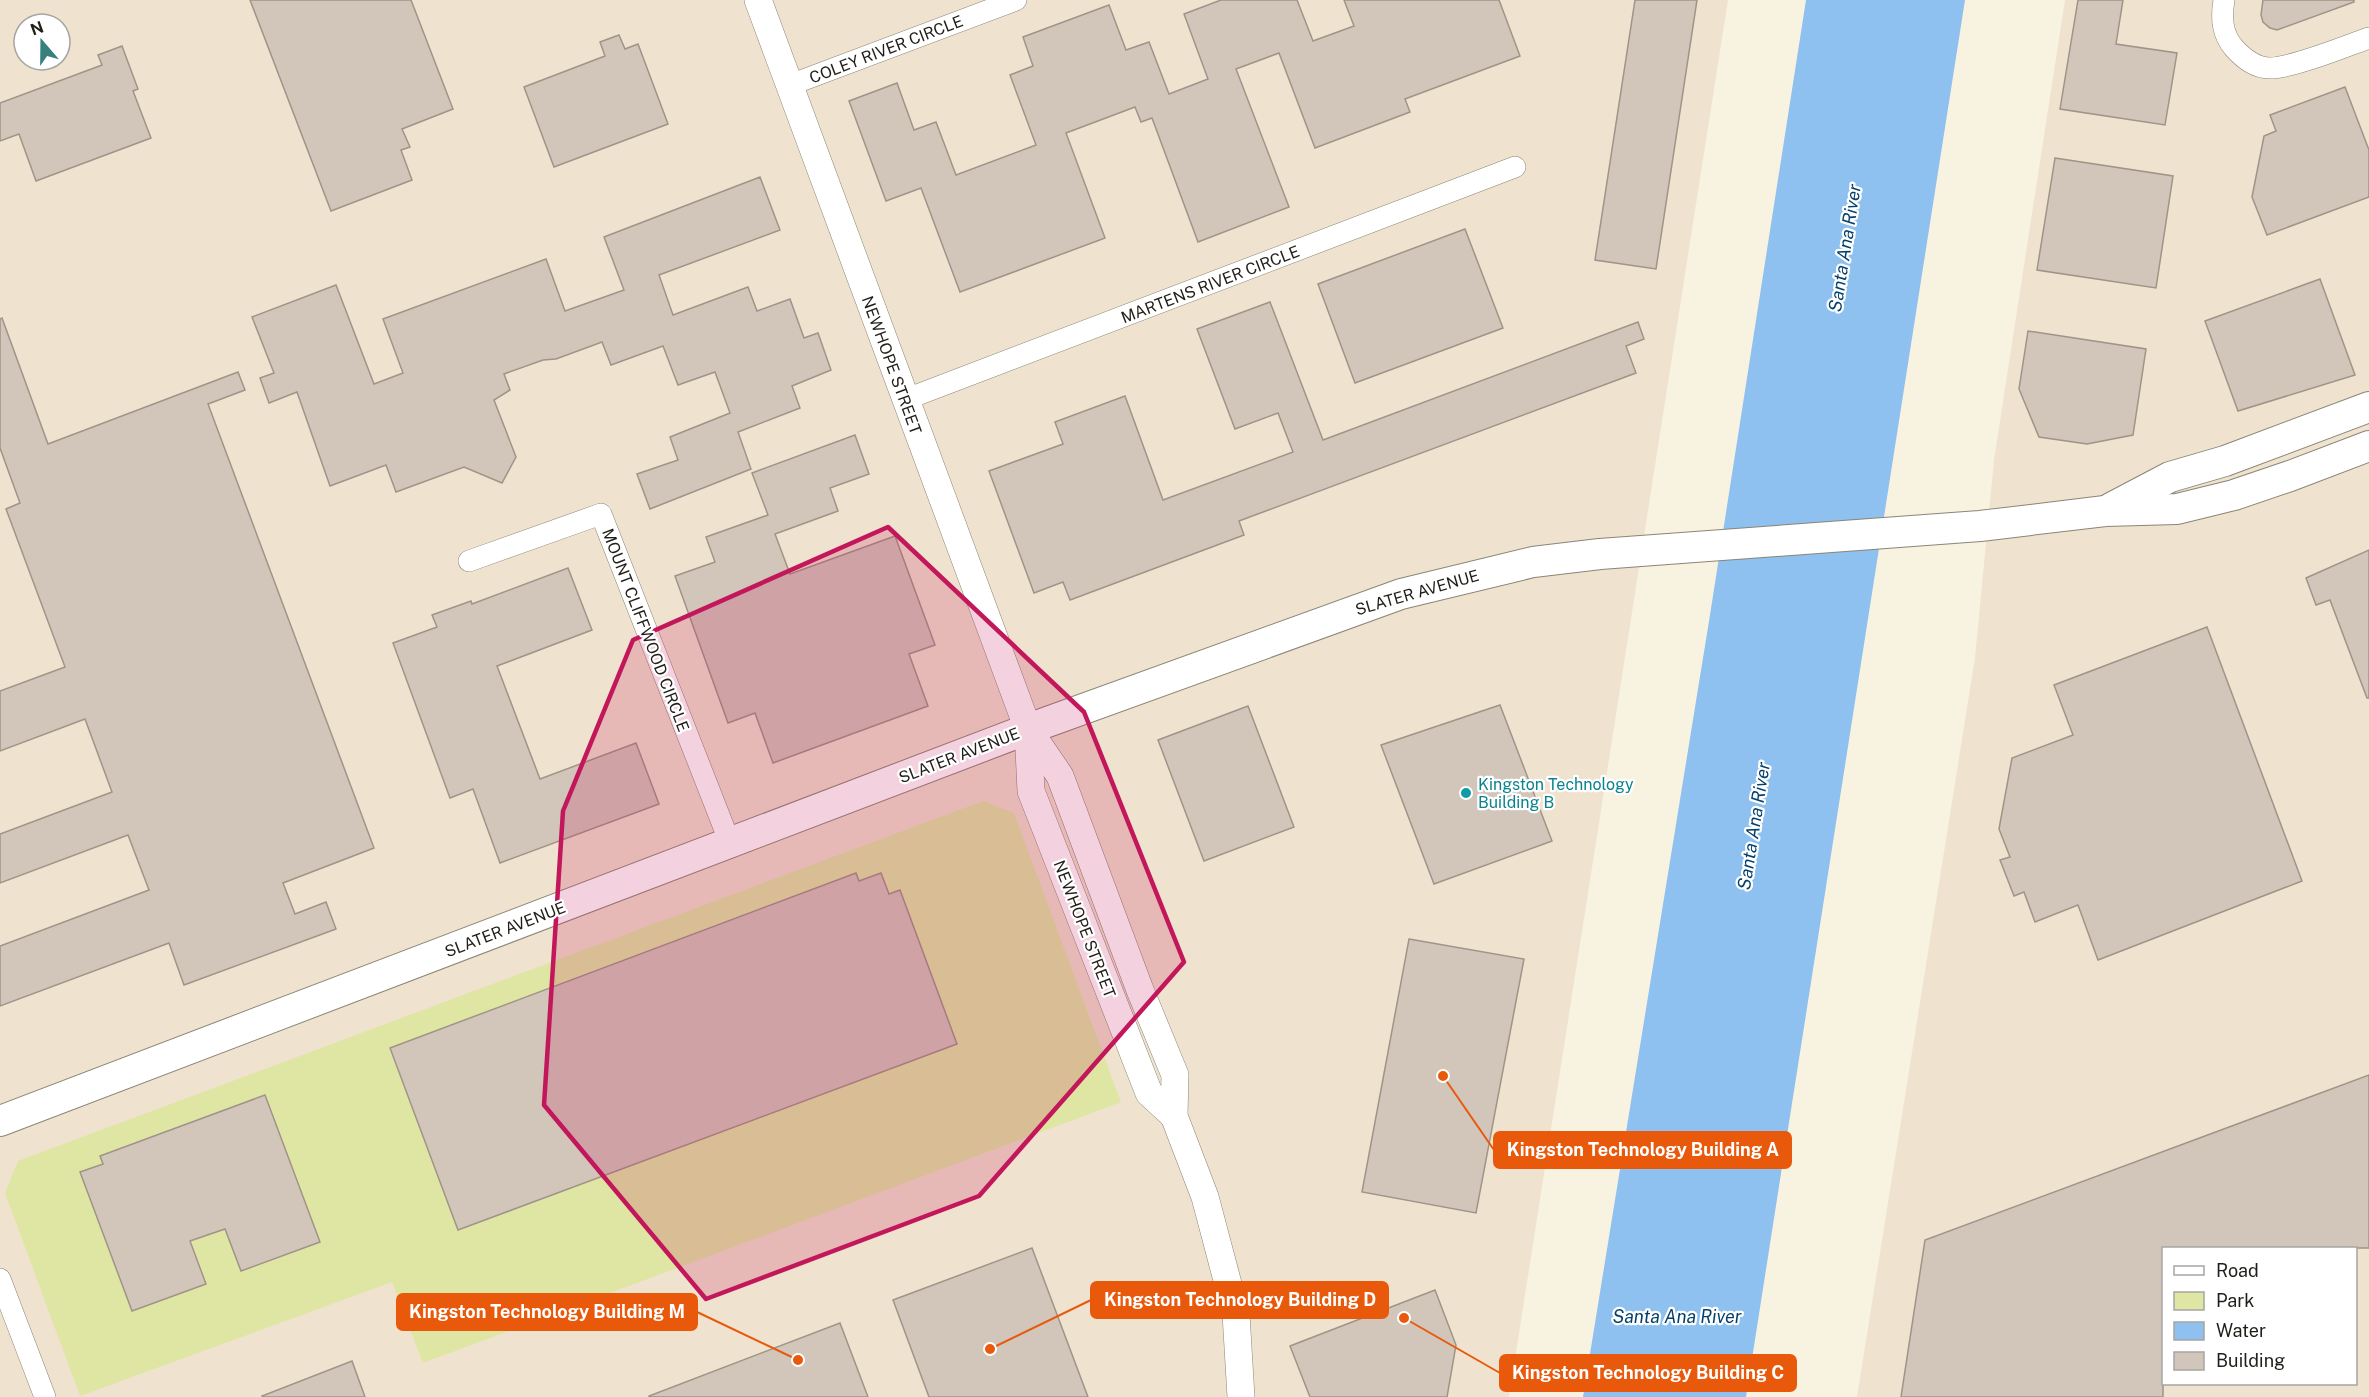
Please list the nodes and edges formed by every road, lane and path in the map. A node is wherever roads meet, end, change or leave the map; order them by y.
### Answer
1 (758, 0) edge
2 (1016, 0) edge
3 (2223, 7) edge
4 (2369, 38) edge
5 (790, 85) junction
6 (1515, 167) dead end
7 (904, 400) junction
8 (2369, 407) edge
9 (2369, 447) edge
10 (2105, 510) junction
11 (469, 561) dead end
12 (1028, 729) junction
13 (730, 843) junction
14 (0, 1121) edge
15 (0, 1279) edge
16 (45, 1397) edge
17 (1241, 1397) edge

1 - 5 street, NEWHOPE STREET
2 - 5 street, COLEY RIVER CIRCLE
3 - 4 street
5 - 7 street, NEWHOPE STREET
6 - 7 street, MARTENS RIVER CIRCLE
7 - 12 street, NEWHOPE STREET
8 - 10 main road
9 - 10 main road
10 - 12 main road, SLATER AVENUE
11 - 13 street, MOUNT CLIFFWOOD CIRCLE
12 - 13 main road, SLATER AVENUE
12 - 17 street, NEWHOPE STREET
13 - 14 main road, SLATER AVENUE
15 - 16 street

